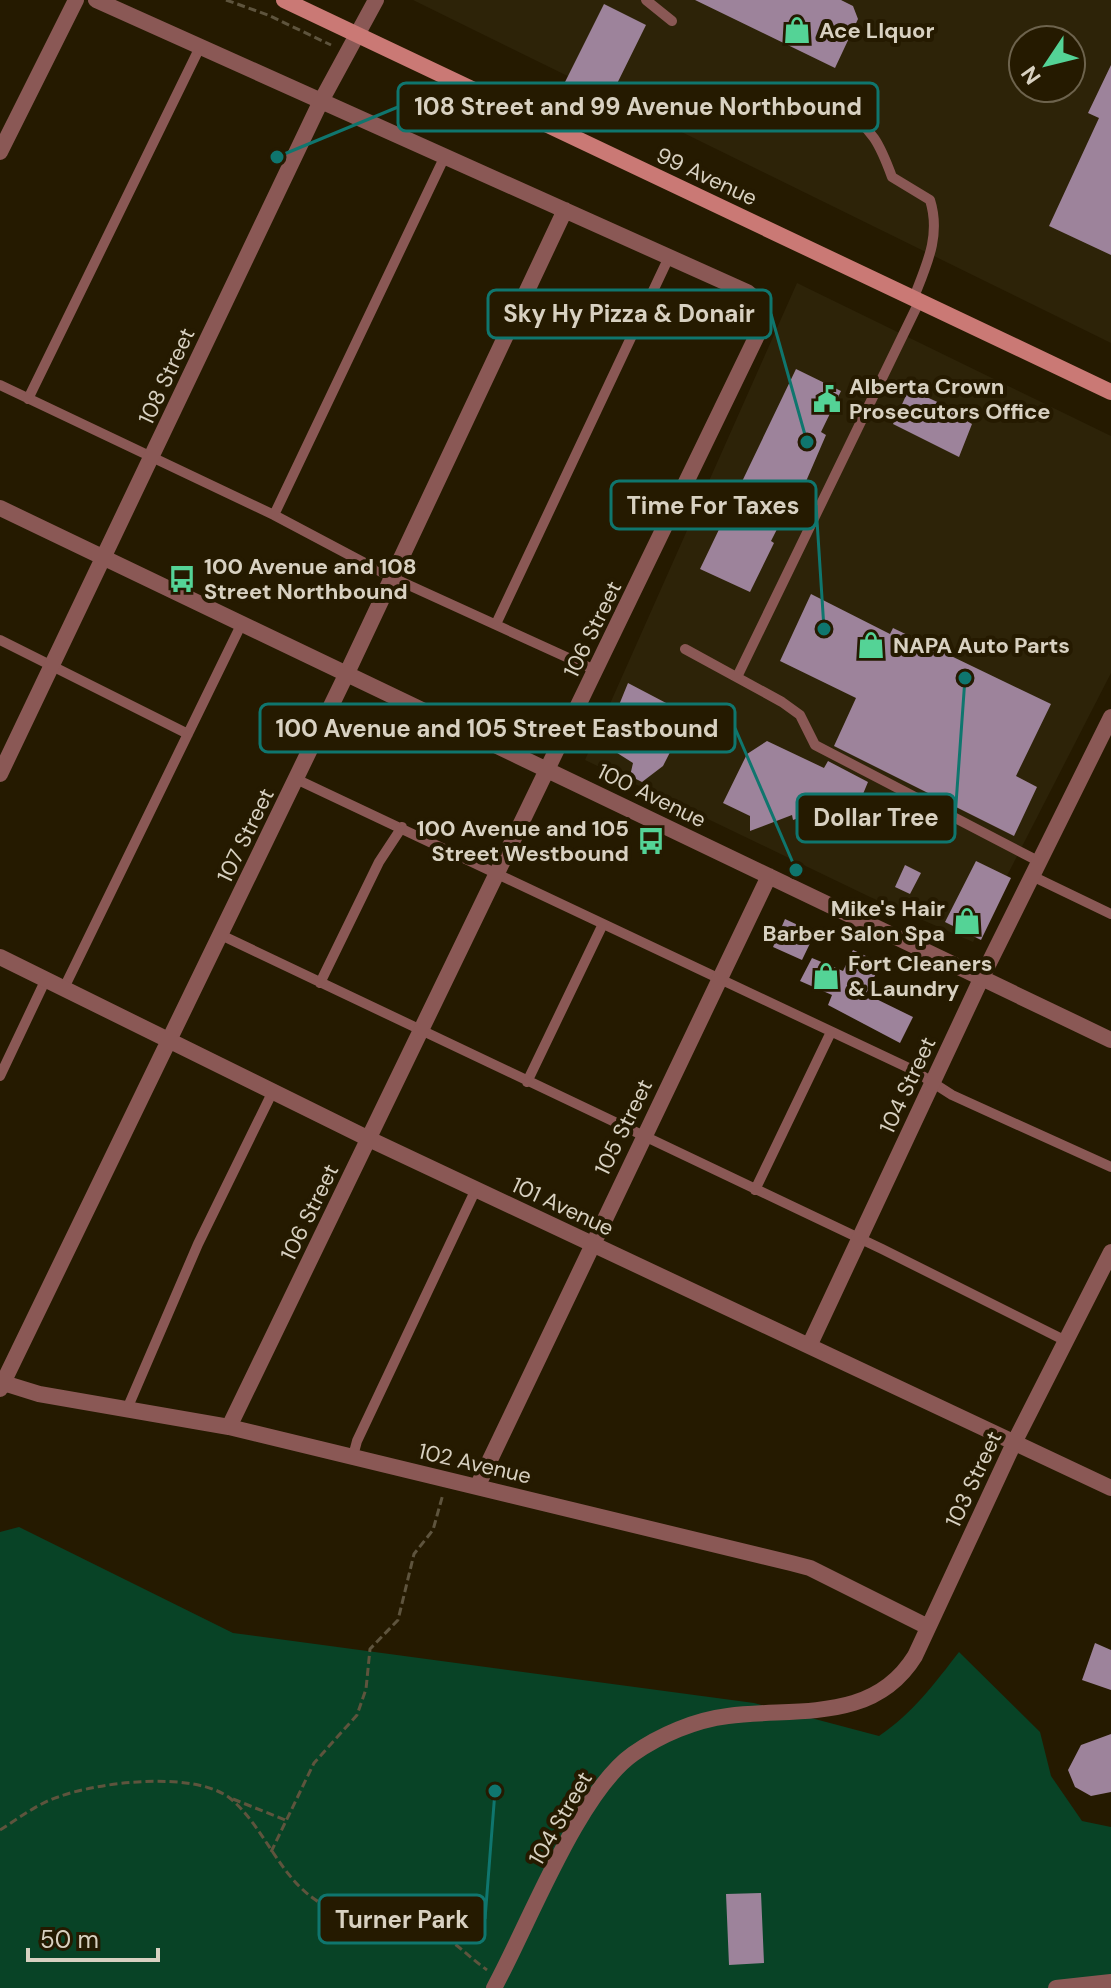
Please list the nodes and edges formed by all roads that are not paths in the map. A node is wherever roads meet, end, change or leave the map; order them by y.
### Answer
1 (76, 0) edge
2 (96, 0) edge
3 (284, 0) edge
4 (376, 0) edge
5 (646, 0) edge
6 (672, 21) dead end
7 (358, 37) junction
8 (200, 47) junction
9 (320, 103) junction
10 (841, 111) dead end
11 (0, 152) edge
12 (445, 156) junction
13 (565, 210) junction
14 (669, 257) junction
15 (917, 298) junction
16 (0, 385) edge
17 (1111, 392) edge
18 (28, 399) junction
19 (151, 459) junction
20 (0, 508) edge
21 (274, 515) junction
22 (104, 557) junction
23 (391, 577) junction
24 (242, 623) junction
25 (496, 624) junction
26 (0, 640) edge
27 (685, 649) dead end
28 (52, 666) junction
29 (597, 671) junction
30 (347, 673) junction
31 (737, 677) junction
32 (1111, 717) edge
33 (188, 734) junction
34 (547, 768) junction
35 (0, 774) edge
36 (296, 779) junction
37 (402, 827) junction
38 (1036, 869) junction
39 (496, 873) junction
40 (769, 876) junction
41 (1111, 914) edge
42 (603, 924) junction
43 (221, 935) junction
44 (0, 957) edge
45 (982, 977) junction
46 (46, 979) junction
47 (719, 979) junction
48 (320, 983) junction
49 (64, 988) junction
50 (420, 1032) junction
51 (831, 1032) junction
52 (171, 1039) junction
53 (1111, 1040) edge
54 (0, 1076) edge
55 (527, 1082) junction
56 (932, 1084) junction
57 (273, 1091) junction
58 (643, 1136) junction
59 (369, 1139) junction
60 (1111, 1167) edge
61 (476, 1189) junction
62 (755, 1190) junction
63 (859, 1239) junction
64 (591, 1244) junction
65 (1111, 1252) edge
66 (1066, 1341) junction
67 (810, 1344) junction
68 (1, 1385) edge
69 (127, 1409) junction
70 (229, 1427) junction
71 (1014, 1443) junction
72 (353, 1456) junction
73 (478, 1485) junction
74 (1111, 1488) edge
75 (928, 1627) junction
76 (855, 1705) joint
77 (1111, 1982) edge
78 (496, 1983) edge
79 (1056, 1988) edge

1 - 11 street
2 - 8 street, 106 Street
3 - 7 main road, 99 Avenue
4 - 7 street, 108 Street
5 - 6 lane
7 - 9 street, 108 Street
7 - 15 main road, 99 Avenue
8 - 9 street, 106 Street
8 - 18 lane
9 - 12 street, 106 Street
9 - 19 street, 108 Street
10 - 15 lane
12 - 13 street, 106 Street
12 - 21 lane
13 - 14 street, 106 Street
13 - 23 street, 107 Street
14 - 25 lane
14 - 29 street, 106 Street
15 - 17 main road, 99 Avenue
15 - 31 lane
16 - 18 lane
18 - 19 lane
19 - 21 lane
19 - 22 street, 108 Street
20 - 22 street, 100 Avenue
21 - 23 lane
22 - 24 street, 100 Avenue
22 - 28 street, 108 Street
23 - 25 lane
23 - 30 street, 107 Street
24 - 30 street, 100 Avenue
24 - 33 lane
25 - 29 lane
26 - 28 lane
27 - 31 lane
28 - 33 lane
28 - 35 street, 108 Street
29 - 34 street, 106 Street
30 - 34 street, 100 Avenue
30 - 36 street, 107 Street
31 - 38 lane
32 - 38 street, 104 Street
33 - 49 lane
34 - 39 street, 106 Street
34 - 40 street, 100 Avenue
36 - 37 lane
36 - 43 street, 107 Street
37 - 39 lane
37 - 48 lane
38 - 41 lane
38 - 45 street, 104 Street
39 - 42 lane
39 - 50 street, 106 Street
40 - 45 street, 100 Avenue
40 - 47 street, 105 Street
42 - 47 lane
42 - 55 lane
43 - 48 lane
43 - 52 street, 107 Street
44 - 46 street, 101 Avenue
45 - 53 street, 100 Avenue
45 - 56 street, 104 Street
46 - 49 street, 101 Avenue
46 - 54 lane
47 - 51 lane
47 - 58 street, 105 Street
48 - 50 lane
49 - 52 street, 101 Avenue
50 - 55 lane
50 - 59 street, 106 Street
51 - 56 lane
51 - 62 lane
52 - 57 street, 101 Avenue
52 - 68 street, 107 Street
55 - 58 lane
56 - 60 lane
56 - 63 street, 104 Street
57 - 59 street, 101 Avenue
57 - 69 lane
58 - 62 lane
58 - 64 street, 105 Street
59 - 61 street, 101 Avenue
59 - 70 street, 106 Street
61 - 64 street, 101 Avenue
61 - 72 lane
62 - 63 lane
63 - 66 lane
63 - 67 street, 104 Street
64 - 67 street, 101 Avenue
64 - 73 street, 105 Street
65 - 66 street, 103 Street
66 - 71 street, 103 Street
67 - 71 street, 101 Avenue
68 - 69 street, 102 Avenue
69 - 70 street, 102 Avenue
70 - 72 street, 102 Avenue
71 - 74 street, 101 Avenue
71 - 75 street, 103 Street
72 - 73 street, 102 Avenue
73 - 75 street, 102 Avenue
75 - 76 street, 103 Street
76 - 78 street, 104 Street
77 - 79 street

